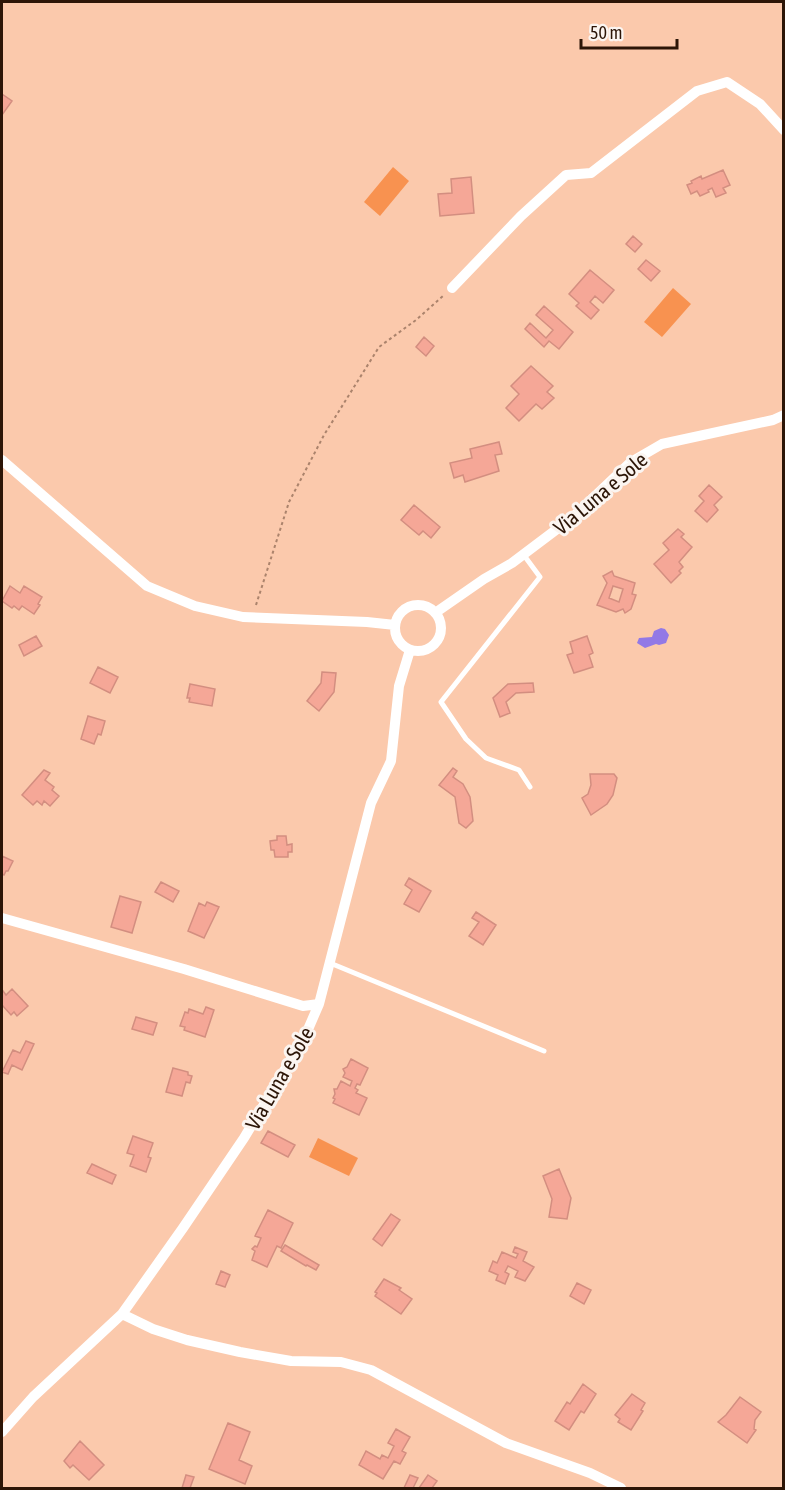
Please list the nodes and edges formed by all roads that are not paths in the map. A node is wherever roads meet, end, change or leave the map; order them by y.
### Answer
1 (783, 130) edge
2 (452, 288) road end
3 (783, 415) edge
4 (2, 459) edge
5 (523, 554) junction
6 (435, 613) junction
7 (395, 626) junction
8 (410, 650) junction
9 (530, 787) dead end
10 (2, 918) edge
11 (330, 963) junction
12 (319, 1004) junction
13 (544, 1051) dead end
14 (122, 1314) junction
15 (2, 1432) edge
16 (621, 1488) edge

1 - 2 street
3 - 5 street, Via Luna e Sole
4 - 7 street
5 - 6 street, Via Luna e Sole
5 - 9 lane
6 - 7 street
6 - 8 street
7 - 8 street
8 - 11 street, Via Luna e Sole
10 - 12 street
11 - 12 street, Via Luna e Sole
11 - 13 lane
12 - 14 street, Via Luna e Sole
14 - 15 street, Via Luna e Sole
14 - 16 street

